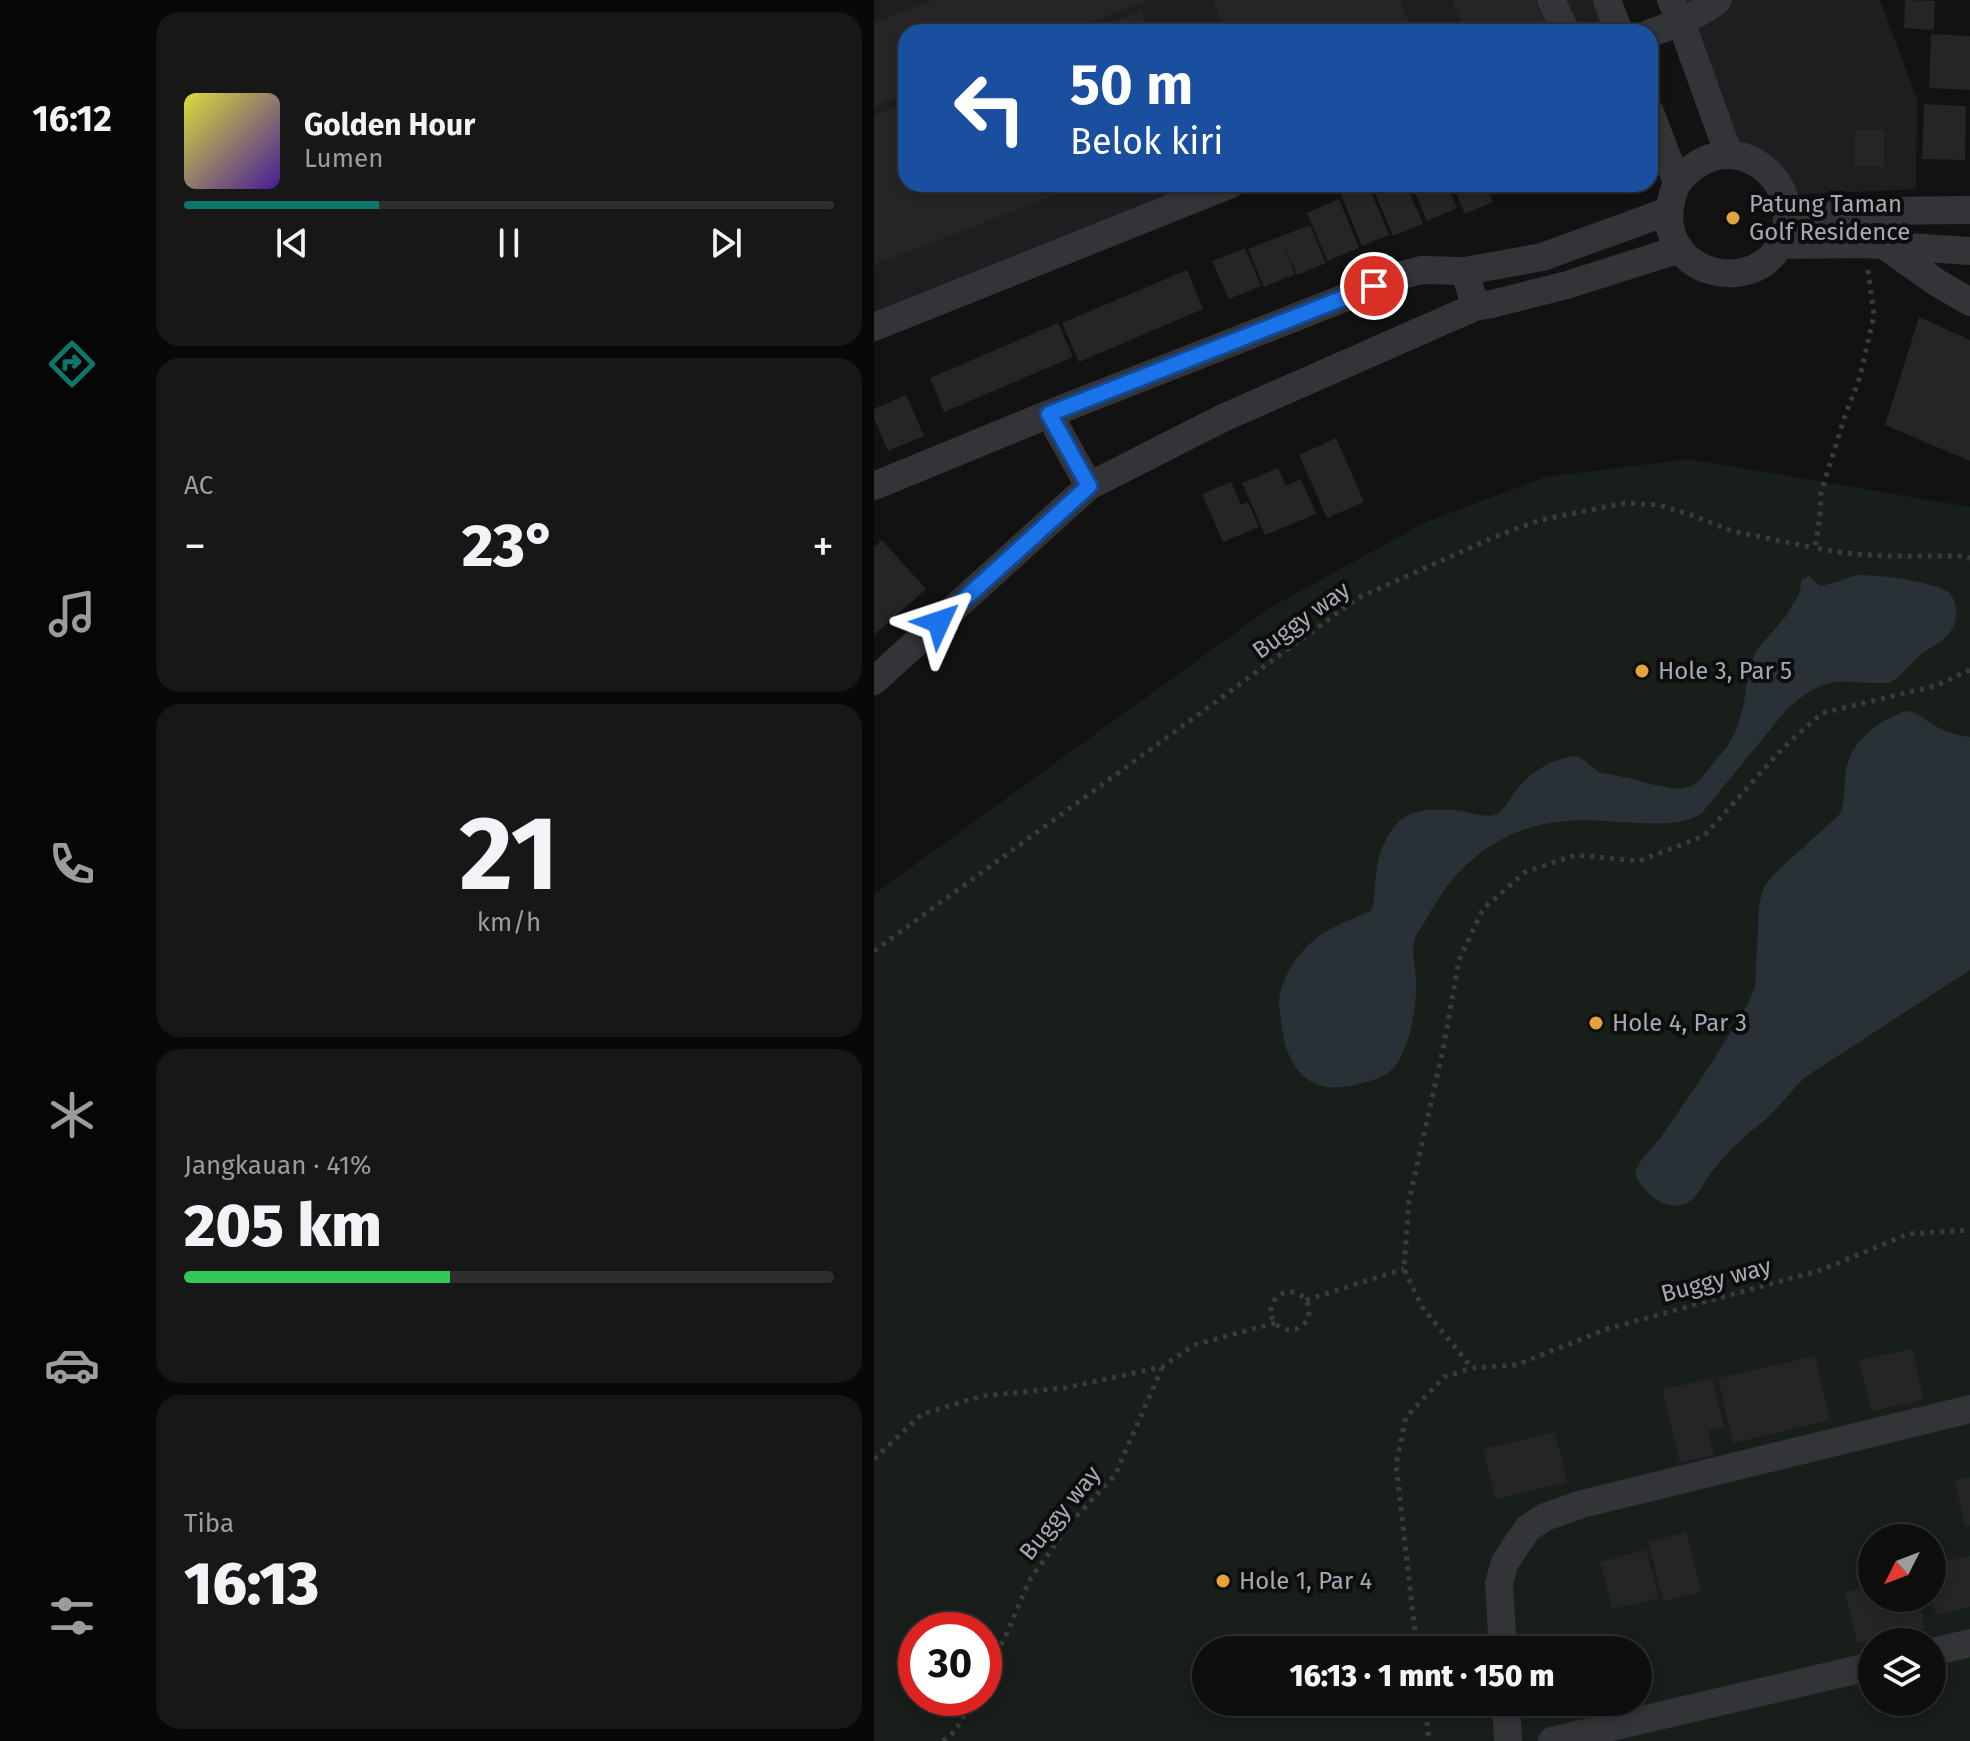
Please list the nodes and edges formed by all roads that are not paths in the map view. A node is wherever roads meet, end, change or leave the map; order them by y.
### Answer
1 (1551, 0) edge
2 (1607, 0) edge
3 (1718, 0) edge
4 (1676, 11) edge
5 (1562, 24) edge
6 (1616, 24) edge
7 (1658, 26) edge
8 (1658, 133) edge
9 (1729, 155) junction
10 (1677, 183) junction
11 (1211, 192) edge
12 (1970, 210) edge
13 (1669, 211) junction
14 (1787, 212) junction
15 (1874, 244) junction
16 (1779, 245) junction
17 (1680, 249) junction
18 (1970, 251) edge
19 (1465, 271) junction
20 (1970, 302) edge
21 (1475, 307) junction
22 (874, 327) edge
23 (1049, 414) junction
24 (874, 486) edge
25 (1089, 486) junction
26 (874, 681) edge
27 (1970, 1409) edge
28 (1502, 1636) edge
29 (1970, 1643) edge
30 (1946, 1649) edge
31 (1858, 1669) edge
32 (1507, 1716) edge
33 (1508, 1741) edge
34 (1552, 1741) edge

1 - 5 street
2 - 6 street
3 - 4 street
4 - 7 street
4 - 9 street
8 - 10 street
9 - 10 street
9 - 14 street
10 - 13 street
11 - 22 street
12 - 14 street
13 - 17 street
13 - 19 street
14 - 16 street
15 - 16 street
15 - 18 street
15 - 20 street
16 - 17 street
17 - 21 street
19 - 21 street
19 - 23 street
21 - 25 street
23 - 24 street
23 - 25 street
25 - 26 street
27 - 28 street
29 - 30 street
31 - 34 street
32 - 33 street

